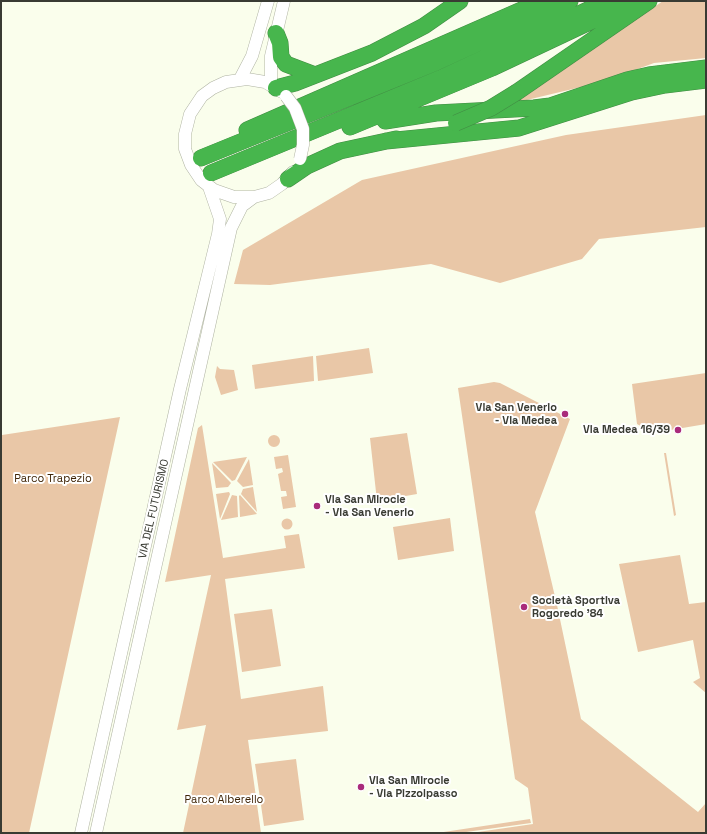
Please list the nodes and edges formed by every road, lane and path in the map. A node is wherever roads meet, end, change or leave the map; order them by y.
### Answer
1 (268, 1) edge
2 (284, 1) edge
3 (527, 1) edge
4 (542, 1) edge
5 (570, 1) edge
6 (607, 1) edge
7 (634, 1) edge
8 (649, 1) edge
9 (459, 2) edge
10 (483, 28) junction
11 (276, 33) junction
12 (706, 68) edge
13 (315, 75) junction
14 (240, 79) junction
15 (706, 80) edge
16 (278, 90) junction
17 (338, 132) junction
18 (386, 141) junction
19 (221, 150) junction
20 (261, 152) junction
21 (202, 158) dead end
22 (288, 179) junction
23 (208, 181) junction
24 (254, 197) junction
25 (81, 833) edge
26 (96, 833) edge

1 - 14 street
2 - 11 street
3 - 10 highway
4 - 10 highway
5 - 19 highway
6 - 20 highway
7 - 17 highway
8 - 18 highway, bridge
9 - 13 highway
10 - 19 highway
11 - 13 highway
11 - 16 street
12 - 17 highway
13 - 16 highway
14 - 16 street
14 - 23 street
15 - 18 highway
16 - 22 street, bridge
17 - 20 highway
18 - 22 highway
19 - 21 highway
20 - 23 highway
22 - 24 street
23 - 24 street
23 - 25 street, VIA DEL FUTURISMO
24 - 26 street, VIA DEL FUTURISMO

